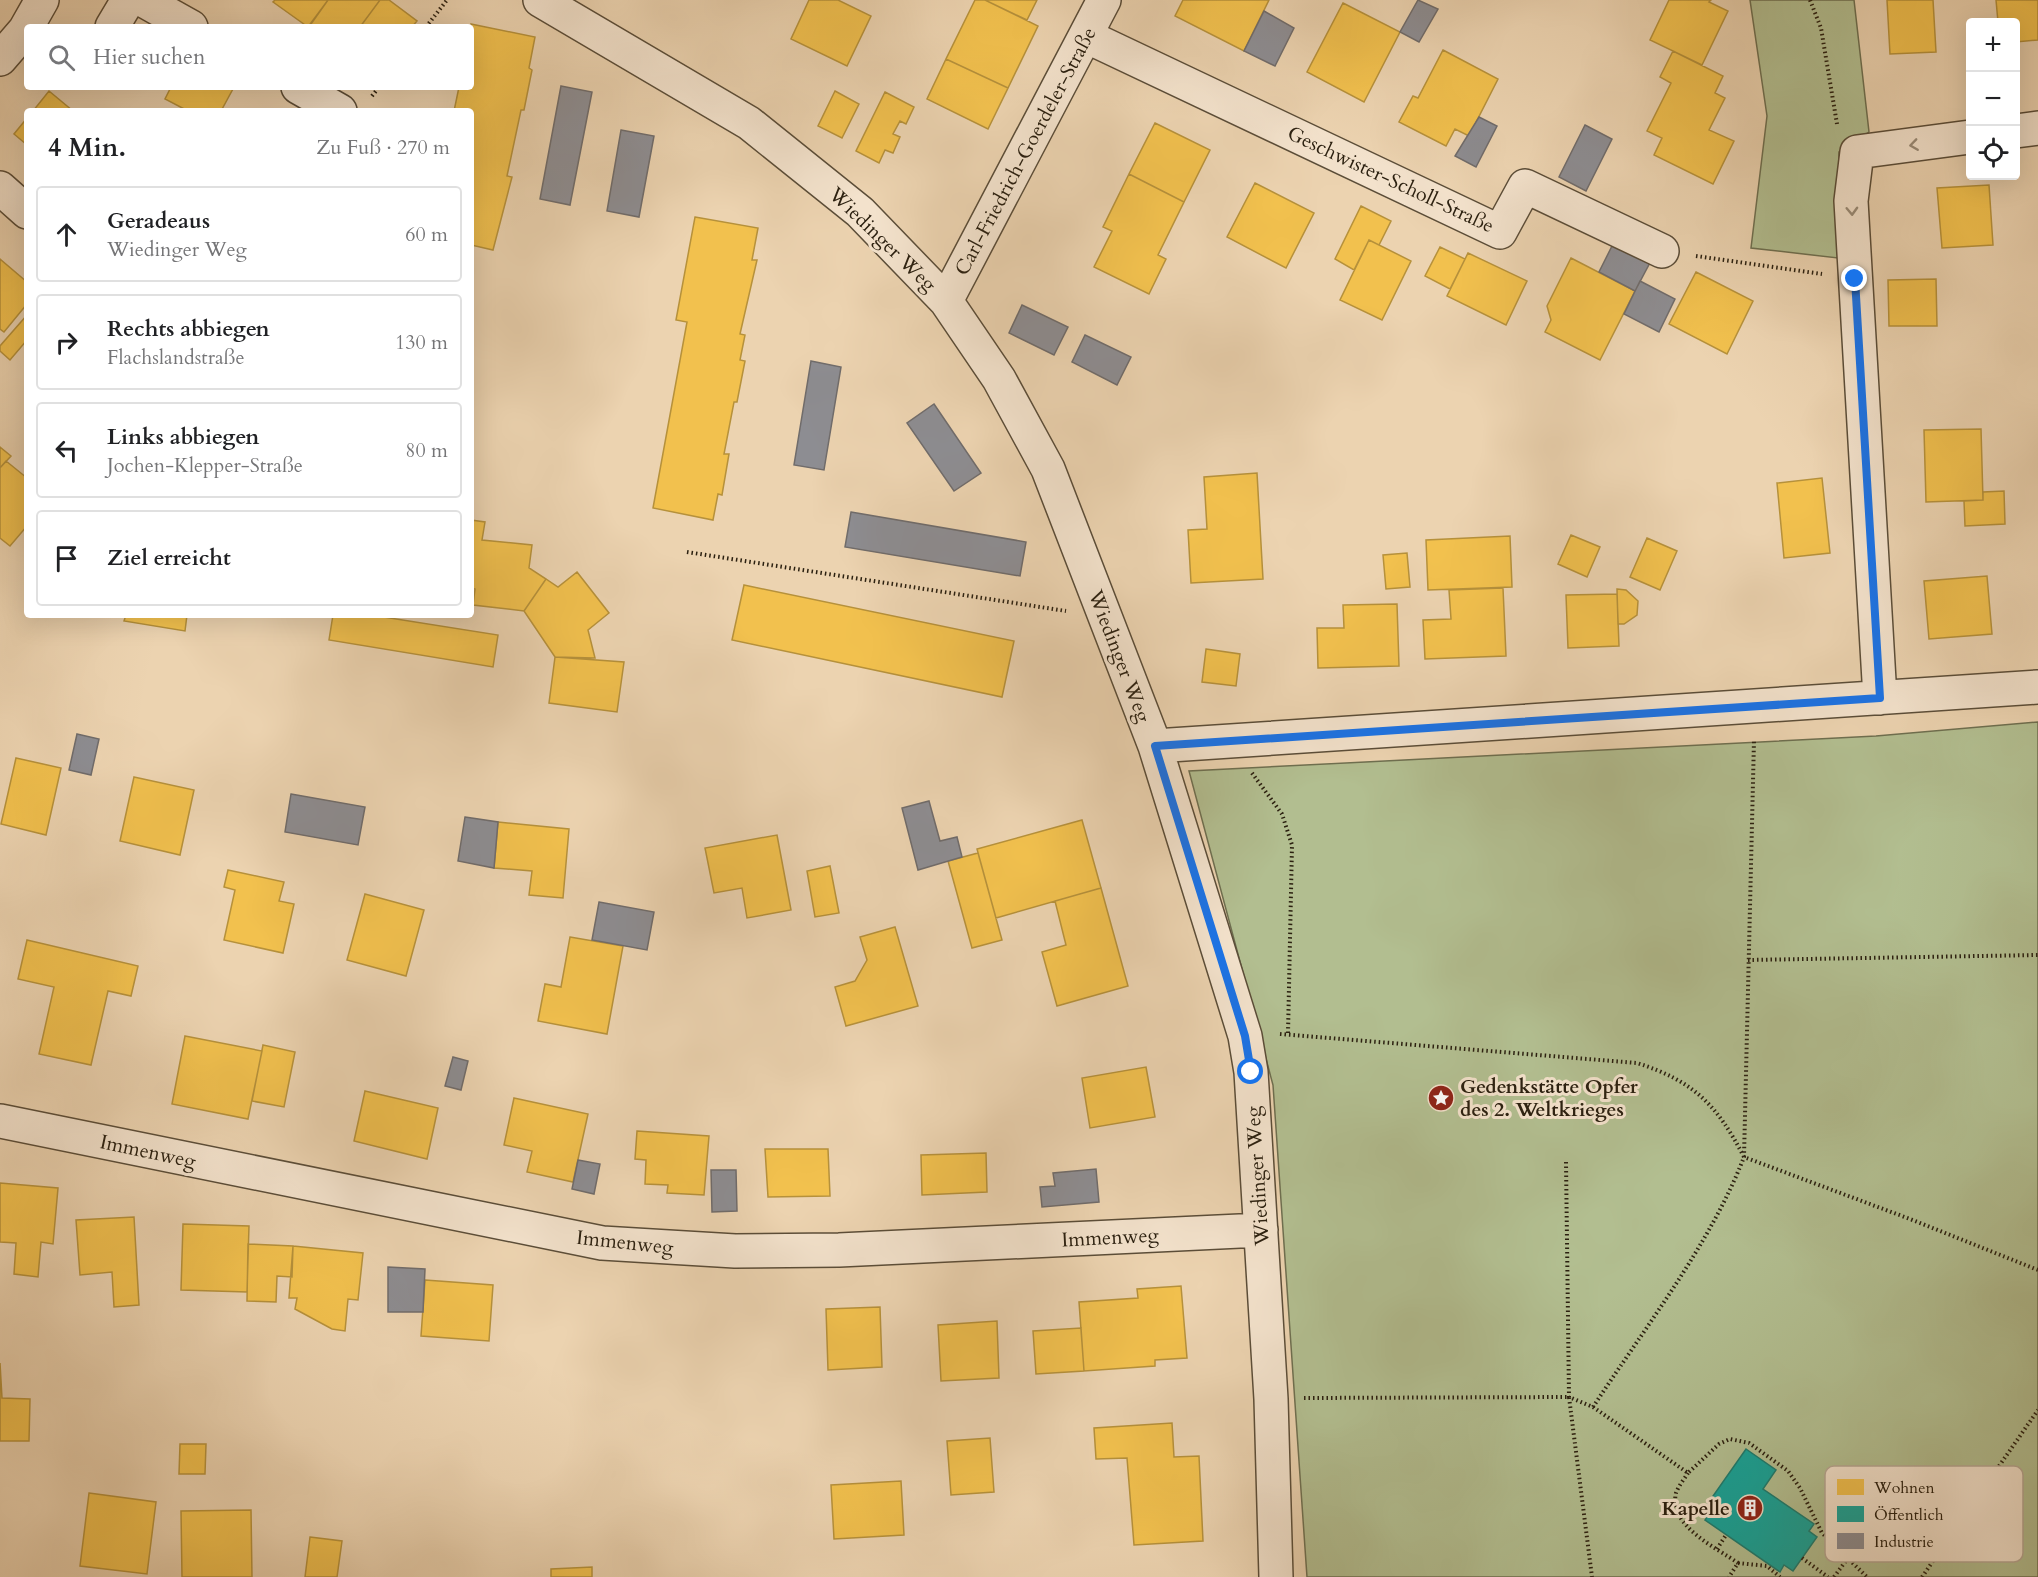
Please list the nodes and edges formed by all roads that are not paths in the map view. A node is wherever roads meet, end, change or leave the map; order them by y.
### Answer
1 (42, 0) edge
2 (128, 0) edge
3 (143, 0) edge
4 (540, 0) edge
5 (1104, 0) edge
6 (30, 24) edge
7 (114, 24) edge
8 (186, 24) edge
9 (24, 33) edge
10 (1086, 36) junction
11 (0, 60) edge
12 (303, 90) edge
13 (335, 108) edge
14 (2038, 128) edge
15 (2020, 130) edge
16 (1966, 138) edge
17 (0, 188) edge
18 (24, 209) edge
19 (1662, 251) road end
20 (946, 301) junction
21 (2038, 687) edge
22 (1880, 698) junction
23 (1155, 746) junction
24 (0, 1120) edge
25 (1261, 1230) junction
26 (1276, 1577) edge

1 - 6 street
2 - 7 street
3 - 8 street
4 - 20 street, Wiedinger Weg
5 - 10 street, Carl-Friedrich-Goerdeler-Straße
9 - 11 street
10 - 19 street, Geschwister-Scholl-Straße
10 - 20 street, Carl-Friedrich-Goerdeler-Straße
12 - 13 street
14 - 15 street
16 -> 22 street
17 - 18 street
20 - 23 street, Wiedinger Weg
21 - 22 street
22 - 23 street
23 - 25 street, Wiedinger Weg
24 - 25 street, Immenweg
25 - 26 street, Wiedinger Weg

